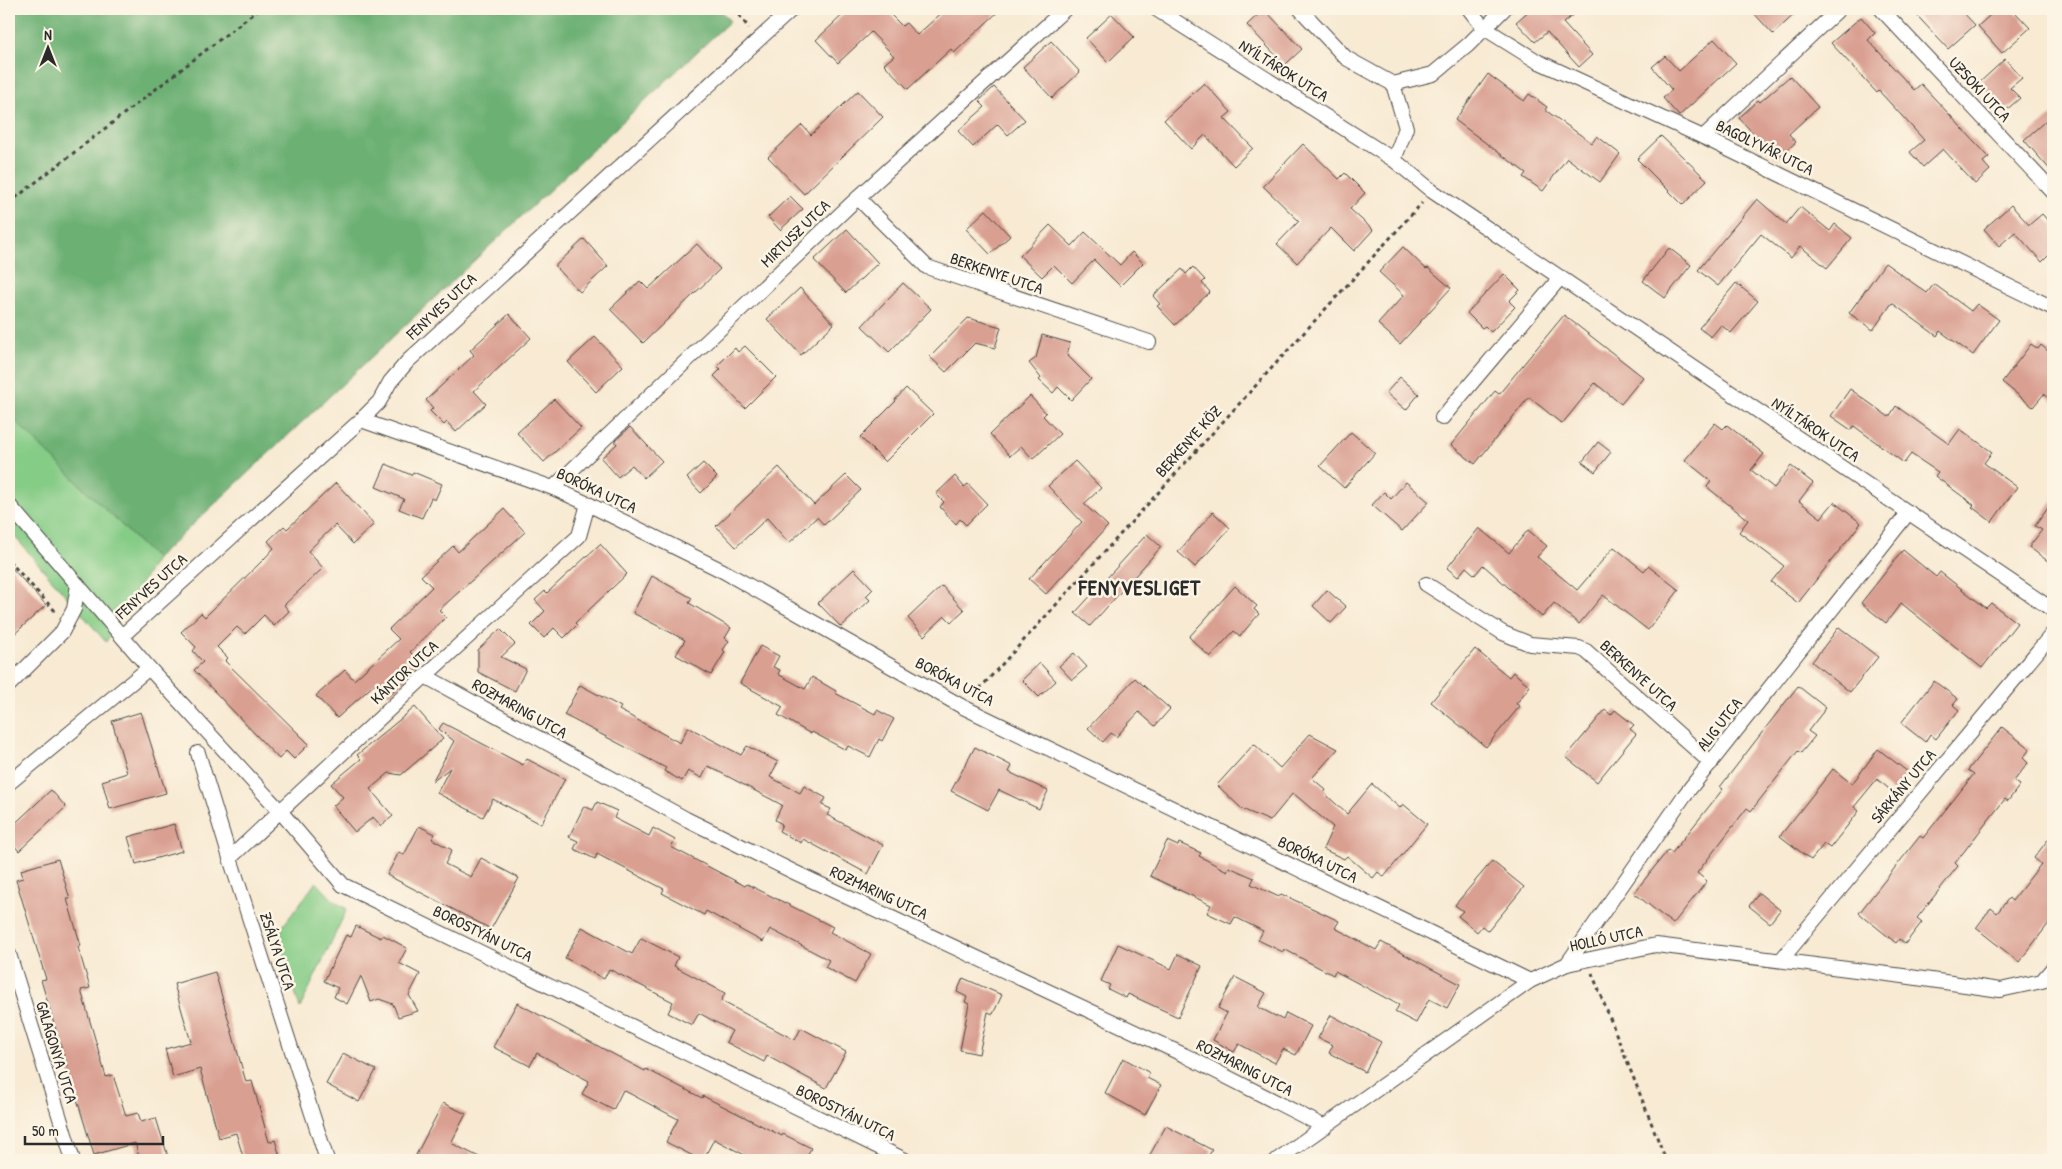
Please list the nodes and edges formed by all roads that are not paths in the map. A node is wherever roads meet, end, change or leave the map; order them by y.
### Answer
1 (792, 9) edge
2 (1065, 9) edge
3 (1156, 9) edge
4 (1300, 9) edge
5 (1469, 9) edge
6 (1504, 9) edge
7 (1839, 9) edge
8 (1881, 9) edge
9 (1484, 28) junction
10 (1393, 84) junction
11 (1703, 137) junction
12 (1394, 160) junction
13 (2053, 192) edge
14 (858, 198) junction
15 (1560, 278) junction
16 (2053, 308) edge
17 (1149, 342) dead end
18 (1442, 418) dead end
19 (361, 420) junction
20 (552, 488) junction
21 (588, 504) junction
22 (9, 505) edge
23 (1909, 512) junction
24 (1426, 584) dead end
25 (78, 585) junction
26 (2053, 610) edge
27 (2053, 633) edge
28 (122, 636) junction
29 (149, 668) junction
30 (425, 676) junction
31 (9, 685) edge
32 (198, 753) dead end
33 (1711, 763) junction
34 (9, 783) edge
35 (280, 811) junction
36 (230, 858) junction
37 (9, 954) edge
38 (1781, 960) junction
39 (1567, 964) junction
40 (2053, 968) edge
41 (1530, 980) junction
42 (1325, 1127) junction
43 (73, 1160) edge
44 (327, 1160) edge
45 (906, 1160) edge
46 (1277, 1160) edge

1 - 19 street, FENYVES UTCA
2 - 14 street, MIRTUSZ UTCA
3 - 12 street, NYÍLTÁROK UTCA
4 - 10 street
5 - 9 street, BAGOLYVÁR UTCA
6 - 9 street
7 - 11 street
8 - 13 street, UZSOKI UTCA
9 - 10 street
9 - 11 street, BAGOLYVÁR UTCA
10 - 12 street
11 - 16 street, BAGOLYVÁR UTCA
12 - 15 street, NYÍLTÁROK UTCA
14 - 17 street, BERKENYE UTCA
14 - 20 street, MIRTUSZ UTCA
15 - 18 street
15 - 23 street, NYÍLTÁROK UTCA
19 - 20 street, BORÓKA UTCA
19 - 28 street, FENYVES UTCA
20 - 21 street, BORÓKA UTCA
21 - 30 street, KÁNTOR UTCA
21 - 41 street, BORÓKA UTCA
22 - 25 street, BOROSTYÁN UTCA
23 - 26 street, NYÍLTÁROK UTCA
23 - 33 street, ALIG UTCA
24 - 33 street, BERKENYE UTCA
25 - 28 street, BOROSTYÁN UTCA
25 - 31 street
27 - 38 street, SÁRKÁNY UTCA
28 - 29 street, BOROSTYÁN UTCA
29 - 34 street
29 - 35 street, BOROSTYÁN UTCA
30 - 35 street, KÁNTOR UTCA
30 - 42 street, ROZMARING UTCA
32 - 36 street, ZSÁLYA UTCA
33 - 39 street, ALIG UTCA
35 - 36 street, KÁNTOR UTCA
35 - 45 street, BOROSTYÁN UTCA
36 - 44 street, ZSÁLYA UTCA
37 - 43 street, GALAGONYA UTCA
38 - 39 street, HOLLÓ UTCA
38 - 40 street, HOLLÓ UTCA
39 - 41 street, HOLLÓ UTCA
41 - 42 street, HOLLÓ UTCA
42 - 46 street, HOLLÓ UTCA

